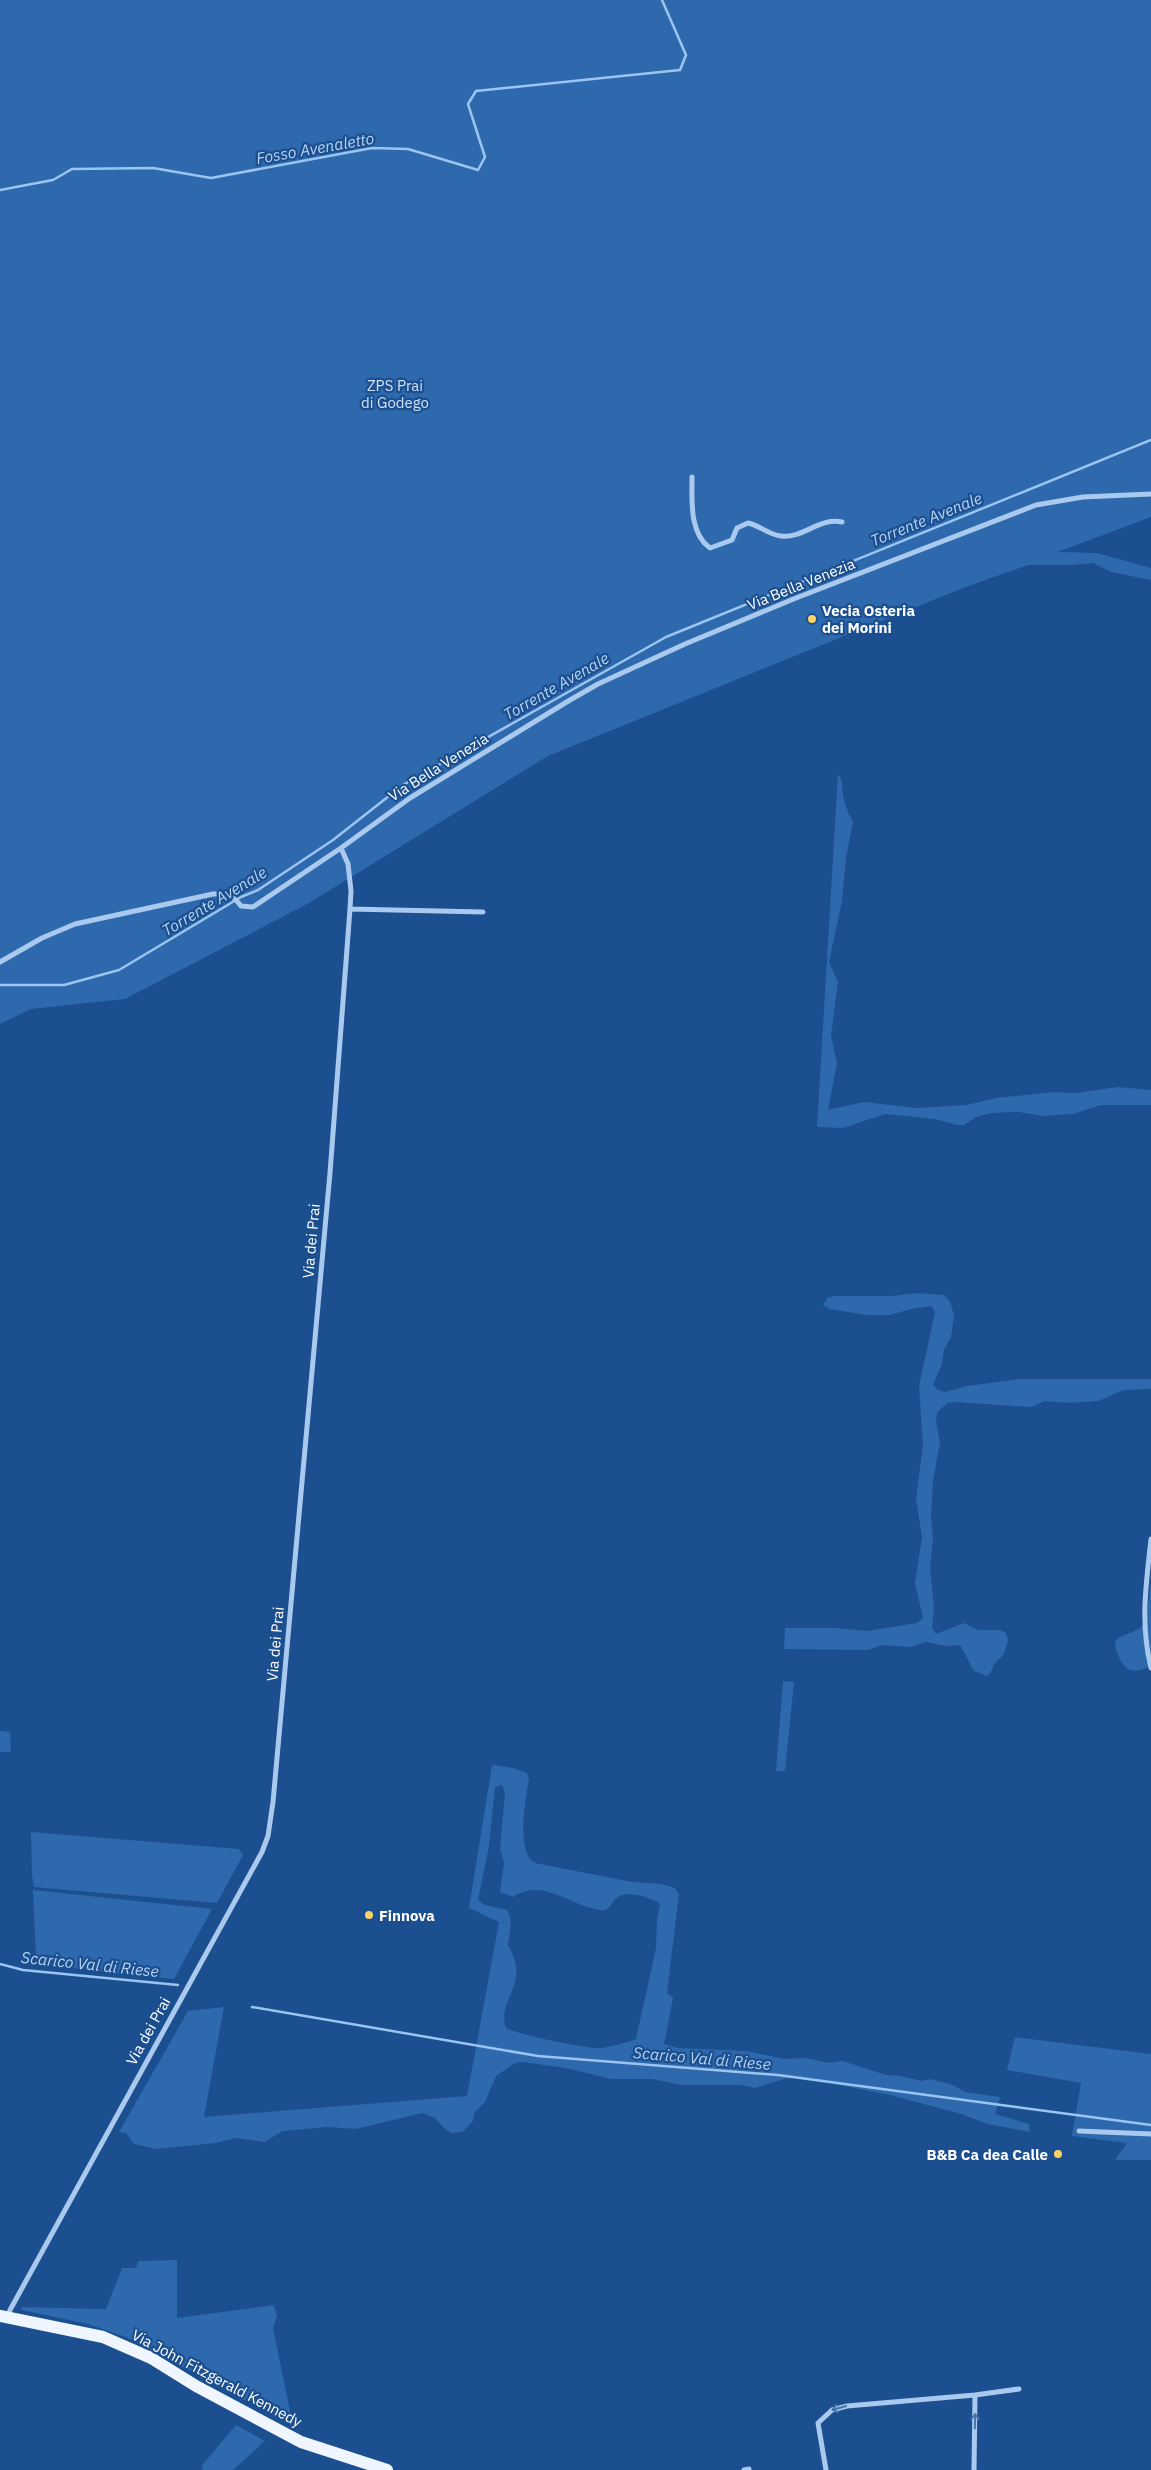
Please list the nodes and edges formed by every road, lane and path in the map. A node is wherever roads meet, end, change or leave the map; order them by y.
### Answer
1 (692, 477) dead end
2 (1151, 494) edge
3 (842, 522) dead end
4 (341, 848) junction
5 (350, 909) junction
6 (483, 912) dead end
7 (0, 962) edge
8 (1151, 1539) edge
9 (1151, 1668) edge
10 (1078, 2131) dead end
11 (1151, 2134) edge
12 (4, 2317) edge
13 (1019, 2389) dead end
14 (975, 2396) junction
15 (749, 2469) edge
16 (387, 2470) edge
17 (744, 2470) edge
18 (826, 2470) edge
19 (974, 2470) edge

1 - 3 street
2 - 4 street, Via Bella Venezia
4 - 5 street, Via dei Prai
4 - 7 street, Via Bella Venezia
5 - 6 street
5 - 12 street, Via dei Prai
8 - 9 street
10 - 11 street
12 - 16 main road, Via John Fitzgerald Kennedy
13 - 14 street
14 -> 18 street
19 -> 14 street
15 - 17 street

